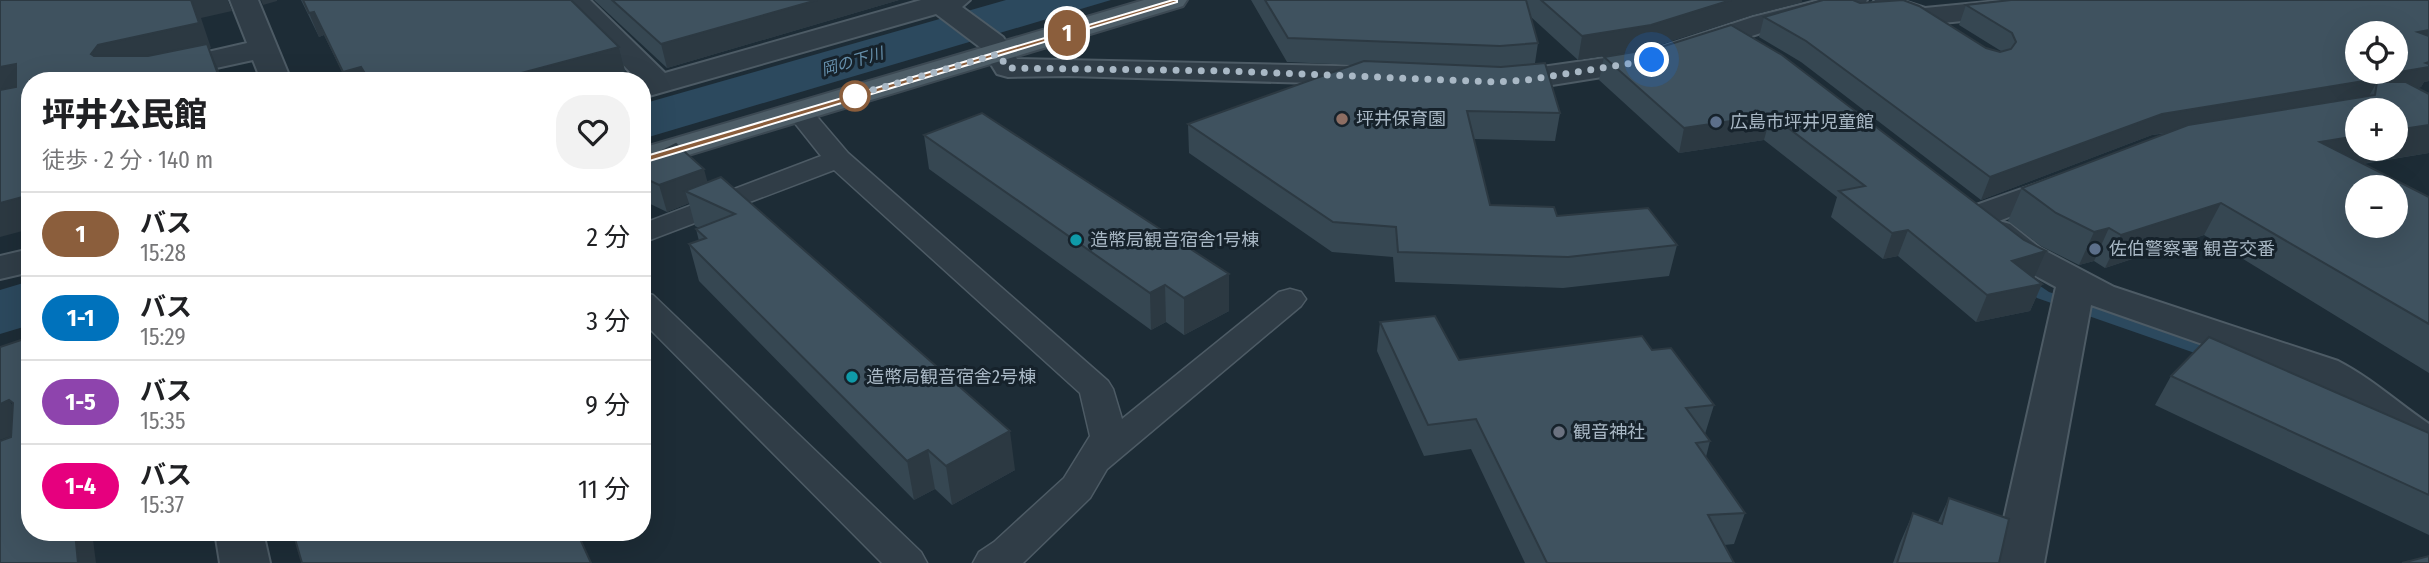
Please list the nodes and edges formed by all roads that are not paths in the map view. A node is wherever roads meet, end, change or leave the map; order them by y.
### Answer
1 (243, 0) edge
2 (573, 0) edge
3 (1173, 0) edge
4 (1853, 0) edge
5 (1875, 0) edge
6 (2090, 0) edge
7 (945, 4) edge
8 (1918, 16) junction
9 (1957, 39) edge
10 (265, 48) junction
11 (995, 48) junction
12 (158, 72) edge
13 (273, 72) edge
14 (639, 72) edge
15 (1402, 78) edge
16 (1470, 81) edge
17 (651, 86) edge
18 (799, 112) junction
19 (651, 156) edge
20 (838, 159) junction
21 (2089, 174) edge
22 (651, 231) edge
23 (21, 262) edge
24 (0, 268) edge
25 (2074, 298) junction
26 (1290, 299) dead end
27 (651, 311) edge
28 (2418, 439) edge
29 (1093, 463) junction
30 (241, 541) edge
31 (245, 563) edge
32 (907, 563) edge
33 (993, 563) edge
34 (2020, 563) edge

1 - 10 street
2 - 14 street
3 - 11 main road
4 - 16 street
5 - 8 street
6 - 8 street
7 - 11 street
7 - 17 street
8 - 9 street
10 - 12 street
10 - 13 street
11 - 15 street
11 - 18 main road
18 - 19 main road
18 - 20 lane
20 - 22 lane
20 - 29 lane
21 - 25 street
23 - 24 street
25 - 28 street
25 - 34 street
26 - 29 lane
27 - 32 lane
29 - 33 lane
30 - 31 street

